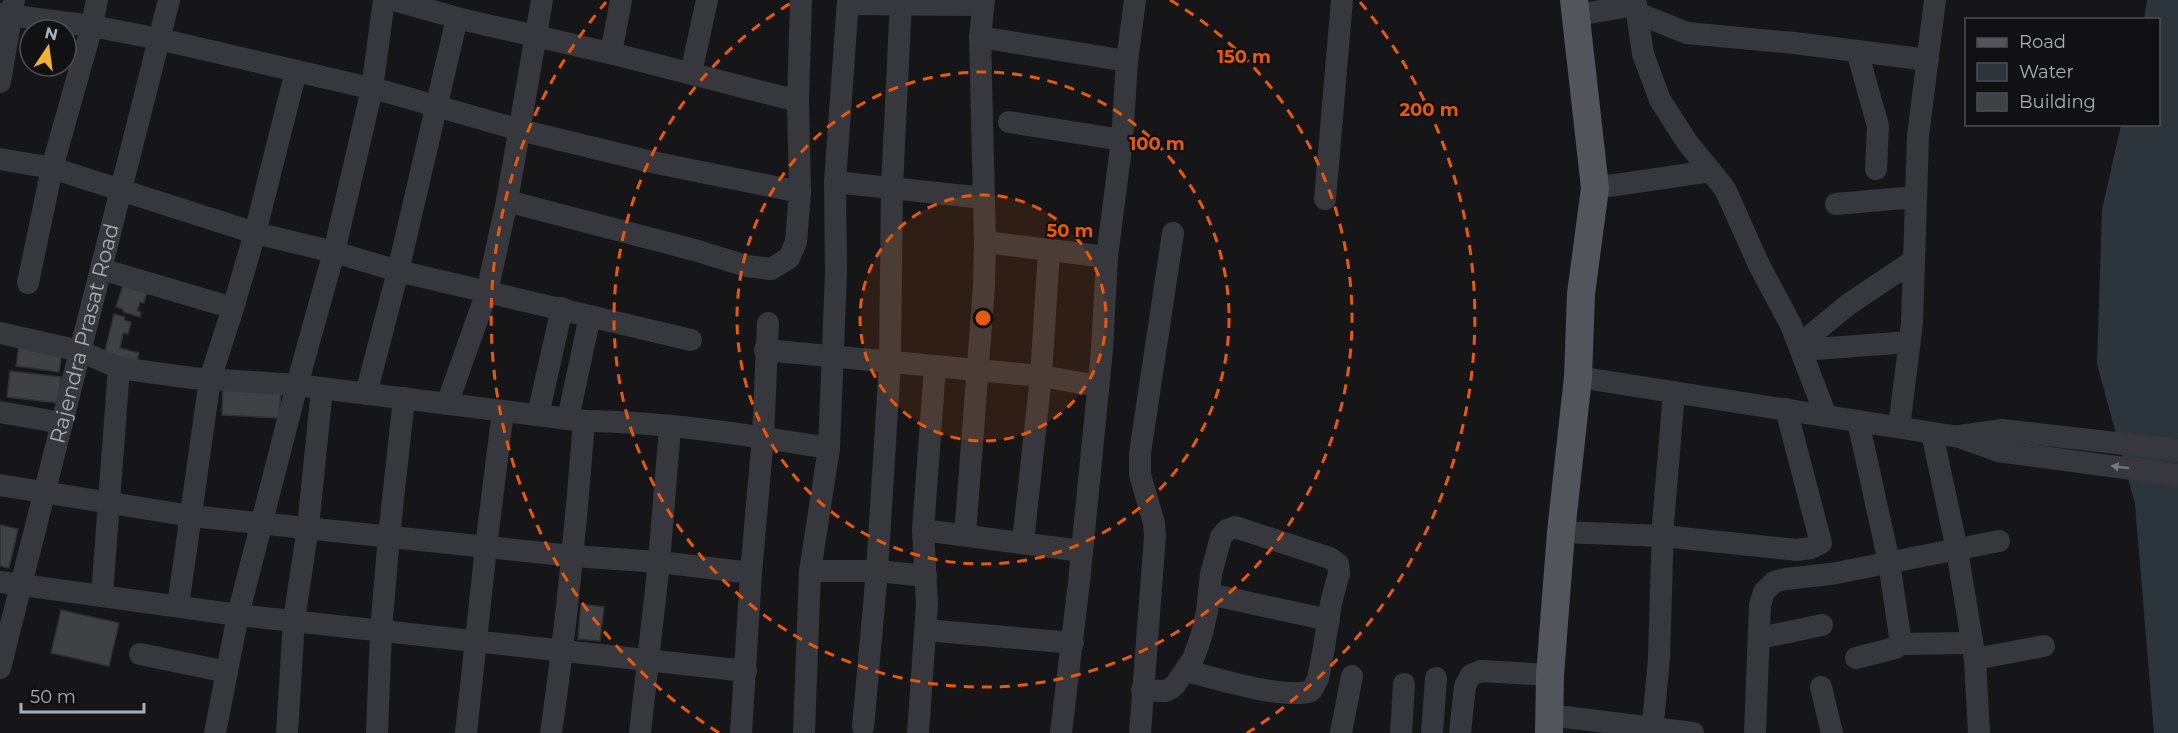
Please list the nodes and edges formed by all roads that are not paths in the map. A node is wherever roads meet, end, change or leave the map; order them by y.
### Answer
1 (97, 0) edge
2 (169, 0) edge
3 (384, 0) edge
4 (393, 0) edge
5 (542, 0) edge
6 (621, 0) edge
7 (707, 0) edge
8 (801, 0) edge
9 (1135, 0) edge
10 (1342, 0) edge
11 (1935, 0) edge
12 (848, 2) edge
13 (901, 2) edge
14 (984, 2) edge
15 (1636, 6) edge
16 (1575, 7) edge
17 (8, 10) edge
18 (464, 13) edge
19 (92, 26) junction
20 (534, 36) junction
21 (980, 37) junction
22 (159, 39) junction
23 (1857, 51) junction
24 (611, 53) junction
25 (1928, 60) junction
26 (1127, 61) junction
27 (296, 70) junction
28 (691, 73) junction
29 (0, 82) edge
30 (372, 88) junction
31 (798, 101) junction
32 (438, 106) junction
33 (1009, 122) dead end
34 (520, 130) junction
35 (1122, 140) junction
36 (0, 159) edge
37 (52, 168) junction
38 (1876, 169) dead end
39 (1711, 171) junction
40 (835, 182) junction
41 (892, 187) junction
42 (1595, 188) junction
43 (121, 190) junction
44 (800, 192) junction
45 (1915, 197) junction
46 (984, 198) junction
47 (1325, 199) dead end
48 (507, 201) junction
49 (1836, 204) dead end
50 (255, 233) junction
51 (1173, 233) dead end
52 (985, 242) junction
53 (1049, 250) junction
54 (334, 252) junction
55 (1107, 257) junction
56 (1913, 261) junction
57 (101, 269) junction
58 (398, 271) junction
59 (28, 283) dead end
60 (487, 292) junction
61 (233, 308) junction
62 (562, 308) junction
63 (590, 316) junction
64 (768, 323) dead end
65 (0, 333) edge
66 (691, 340) dead end
67 (1909, 342) junction
68 (1801, 347) junction
69 (765, 350) junction
70 (80, 351) junction
71 (832, 357) junction
72 (890, 363) junction
73 (935, 367) junction
74 (119, 368) junction
75 (978, 371) junction
76 (1041, 376) junction
77 (1578, 377) junction
78 (210, 378) junction
79 (297, 385) junction
80 (1098, 386) junction
81 (322, 389) junction
82 (1674, 392) junction
83 (366, 394) junction
84 (404, 398) junction
85 (447, 404) junction
86 (1786, 409) junction
87 (503, 411) junction
88 (0, 412) edge
89 (538, 415) junction
90 (1826, 416) junction
91 (576, 420) junction
92 (1858, 421) junction
93 (62, 423) junction
94 (670, 428) junction
95 (1899, 428) junction
96 (1932, 433) junction
97 (763, 437) junction
98 (2000, 441) junction
99 (829, 448) junction
100 (2178, 450) edge
101 (2178, 475) edge
102 (0, 485) edge
103 (44, 492) junction
104 (108, 503) junction
105 (191, 516) junction
106 (262, 523) junction
107 (308, 527) junction
108 (923, 530) junction
109 (1561, 532) junction
110 (389, 536) junction
111 (965, 536) junction
112 (1663, 536) junction
113 (1999, 541) dead end
114 (1023, 542) junction
115 (1821, 543) junction
116 (486, 547) junction
117 (1957, 550) junction
118 (1082, 551) junction
119 (573, 556) junction
120 (659, 562) junction
121 (1889, 562) junction
122 (810, 571) junction
123 (877, 571) junction
124 (751, 573) junction
125 (1831, 574) junction
126 (926, 576) junction
127 (10, 584) edge
128 (1209, 594) junction
129 (102, 595) junction
130 (178, 606) junction
131 (238, 615) junction
132 (1329, 620) junction
133 (294, 621) junction
134 (1822, 625) dead end
135 (381, 630) junction
136 (926, 630) junction
137 (1760, 638) junction
138 (476, 641) junction
139 (1072, 643) junction
140 (1901, 644) junction
141 (2044, 646) dead end
142 (563, 651) junction
143 (1974, 651) junction
144 (140, 654) dead end
145 (1856, 658) dead end
146 (649, 660) junction
147 (0, 668) edge
148 (1186, 670) junction
149 (746, 671) junction
150 (227, 672) junction
151 (1550, 675) junction
152 (1352, 676) dead end
153 (1436, 678) dead end
154 (1404, 684) dead end
155 (1821, 687) dead end
156 (1142, 690) junction
157 (1549, 724) edge
158 (863, 728) dead end
159 (1652, 731) edge
160 (215, 733) edge
161 (287, 733) edge
162 (377, 733) edge
163 (466, 733) edge
164 (551, 733) edge
165 (640, 733) edge
166 (741, 733) edge
167 (804, 733) edge
168 (918, 733) edge
169 (1061, 733) edge
170 (1140, 733) edge
171 (1341, 733) edge
172 (1401, 733) edge
173 (1432, 733) edge
174 (1460, 733) edge
175 (1693, 733) edge
176 (1755, 733) edge
177 (1832, 733) edge
178 (1979, 733) edge

1 - 19 street
2 - 22 street, Rajendra Prasat Road
3 - 30 street
4 - 18 street
5 - 20 street
6 - 24 street
7 - 28 street
8 - 31 street
9 - 26 street
10 - 47 street
11 - 25 street
12 - 13 street
12 - 40 street
13 - 14 street
13 - 41 street
14 - 21 street
15 - 16 street
15 - 23 street
15 - 39 street
16 - 42 main road
17 - 19 street
17 - 29 street
18 - 20 street
18 - 32 street
19 - 22 street
19 - 37 street
20 - 24 street
20 - 34 street
21 - 26 street
21 - 46 street
22 - 27 street
22 - 43 street, Rajendra Prasat Road
23 - 25 street
23 - 38 street
24 - 28 street
25 - 45 street
26 - 35 street
27 - 30 street
27 - 50 street
28 - 31 street
30 - 32 street
30 - 54 street
31 - 44 street
32 - 34 street
32 - 58 street
33 - 35 street
34 - 44 street
34 - 48 street
35 - 55 street
36 - 37 street
37 - 43 street
37 - 59 street
39 - 42 street
39 - 68 street
40 - 41 street
40 - 71 street
41 - 46 street
41 - 72 street
42 - 77 main road
43 - 50 street
43 - 57 street, Rajendra Prasat Road
44 - 48 street
45 - 49 street
45 - 56 street
46 - 52 street
48 - 60 street
50 - 54 street
50 - 61 street
51 - 156 street
52 - 53 street
52 - 75 street
53 - 55 street
53 - 76 street
54 - 58 street
54 - 79 street
55 - 80 street
56 - 67 street
56 - 68 street
57 - 61 street
57 - 70 street, Rajendra Prasat Road
58 - 60 street
58 - 83 street
60 - 62 street
60 - 85 street
61 - 78 street
62 - 63 street
62 - 89 street
63 - 66 street
63 - 91 street
64 - 69 street
65 - 70 street
67 - 68 street
67 - 95 street
68 - 90 street
69 - 71 street
69 - 97 street
70 - 74 street
70 - 93 street, Rajendra Prasat Road
71 - 72 street
71 - 99 street
72 - 73 street
72 - 123 street
73 - 75 street
73 - 108 street
74 - 78 street
74 - 104 street
75 - 76 street
75 - 111 street
76 - 80 street
76 - 114 street
77 - 82 street
77 - 109 main road
78 - 79 street
78 - 105 street
79 - 81 street
79 - 106 street
80 - 118 street
81 - 83 street
81 - 107 street
82 - 86 street
82 - 112 street
83 - 84 street
84 - 85 street
84 - 110 street
85 - 87 street
86 - 90 street
86 - 115 street
87 - 89 street
87 - 116 street
88 - 93 street
89 - 91 street
90 - 92 street
91 - 94 street
91 - 119 street
92 - 95 street
92 - 121 street
93 - 103 street, Rajendra Prasat Road
94 - 97 street
94 - 120 street
95 - 96 street
96 - 98 street
96 - 117 street
97 - 99 street
97 - 124 street
98 - 100 street
101 -> 98 street
99 - 122 street
102 - 103 street
103 - 104 street
103 - 127 street, Rajendra Prasat Road
104 - 105 street
104 - 129 street
105 - 106 street
105 - 130 street
106 - 107 street
106 - 131 street
107 - 110 street
107 - 133 street
108 - 111 street
108 - 126 street
109 - 112 street
109 - 151 main road
110 - 116 street
110 - 135 street
111 - 114 street
112 - 115 street
112 - 159 street
113 - 117 street
114 - 118 street
115 - 125 street
116 - 119 street
116 - 138 street
117 - 121 street
117 - 143 street
118 - 139 street
119 - 120 street
119 - 142 street
120 - 124 street
120 - 146 street
121 - 125 street
121 - 140 street
122 - 123 street
122 - 167 street
123 - 126 street
123 - 158 street
124 - 149 street
125 - 137 street
126 - 136 street
127 - 129 street
127 - 147 street, Rajendra Prasat Road
128 - 132 street
128 - 132 street
128 - 148 street
129 - 130 street
130 - 131 street
131 - 133 street
131 - 150 street
132 - 148 street
133 - 135 street
133 - 161 street
134 - 137 street
135 - 138 street
135 - 162 street
136 - 139 street
136 - 168 street
137 - 176 street
138 - 142 street
138 - 163 street
139 - 169 street
140 - 143 street
140 - 145 street
141 - 143 street
142 - 146 street
142 - 164 street
143 - 178 street
144 - 150 street
146 - 149 street
146 - 165 street
148 - 156 street
149 - 166 street
150 - 160 street
151 - 157 main road
151 - 174 street
152 - 171 street
153 - 173 street
154 - 172 street
155 - 177 street
156 - 170 street
157 - 159 street
159 - 175 street

